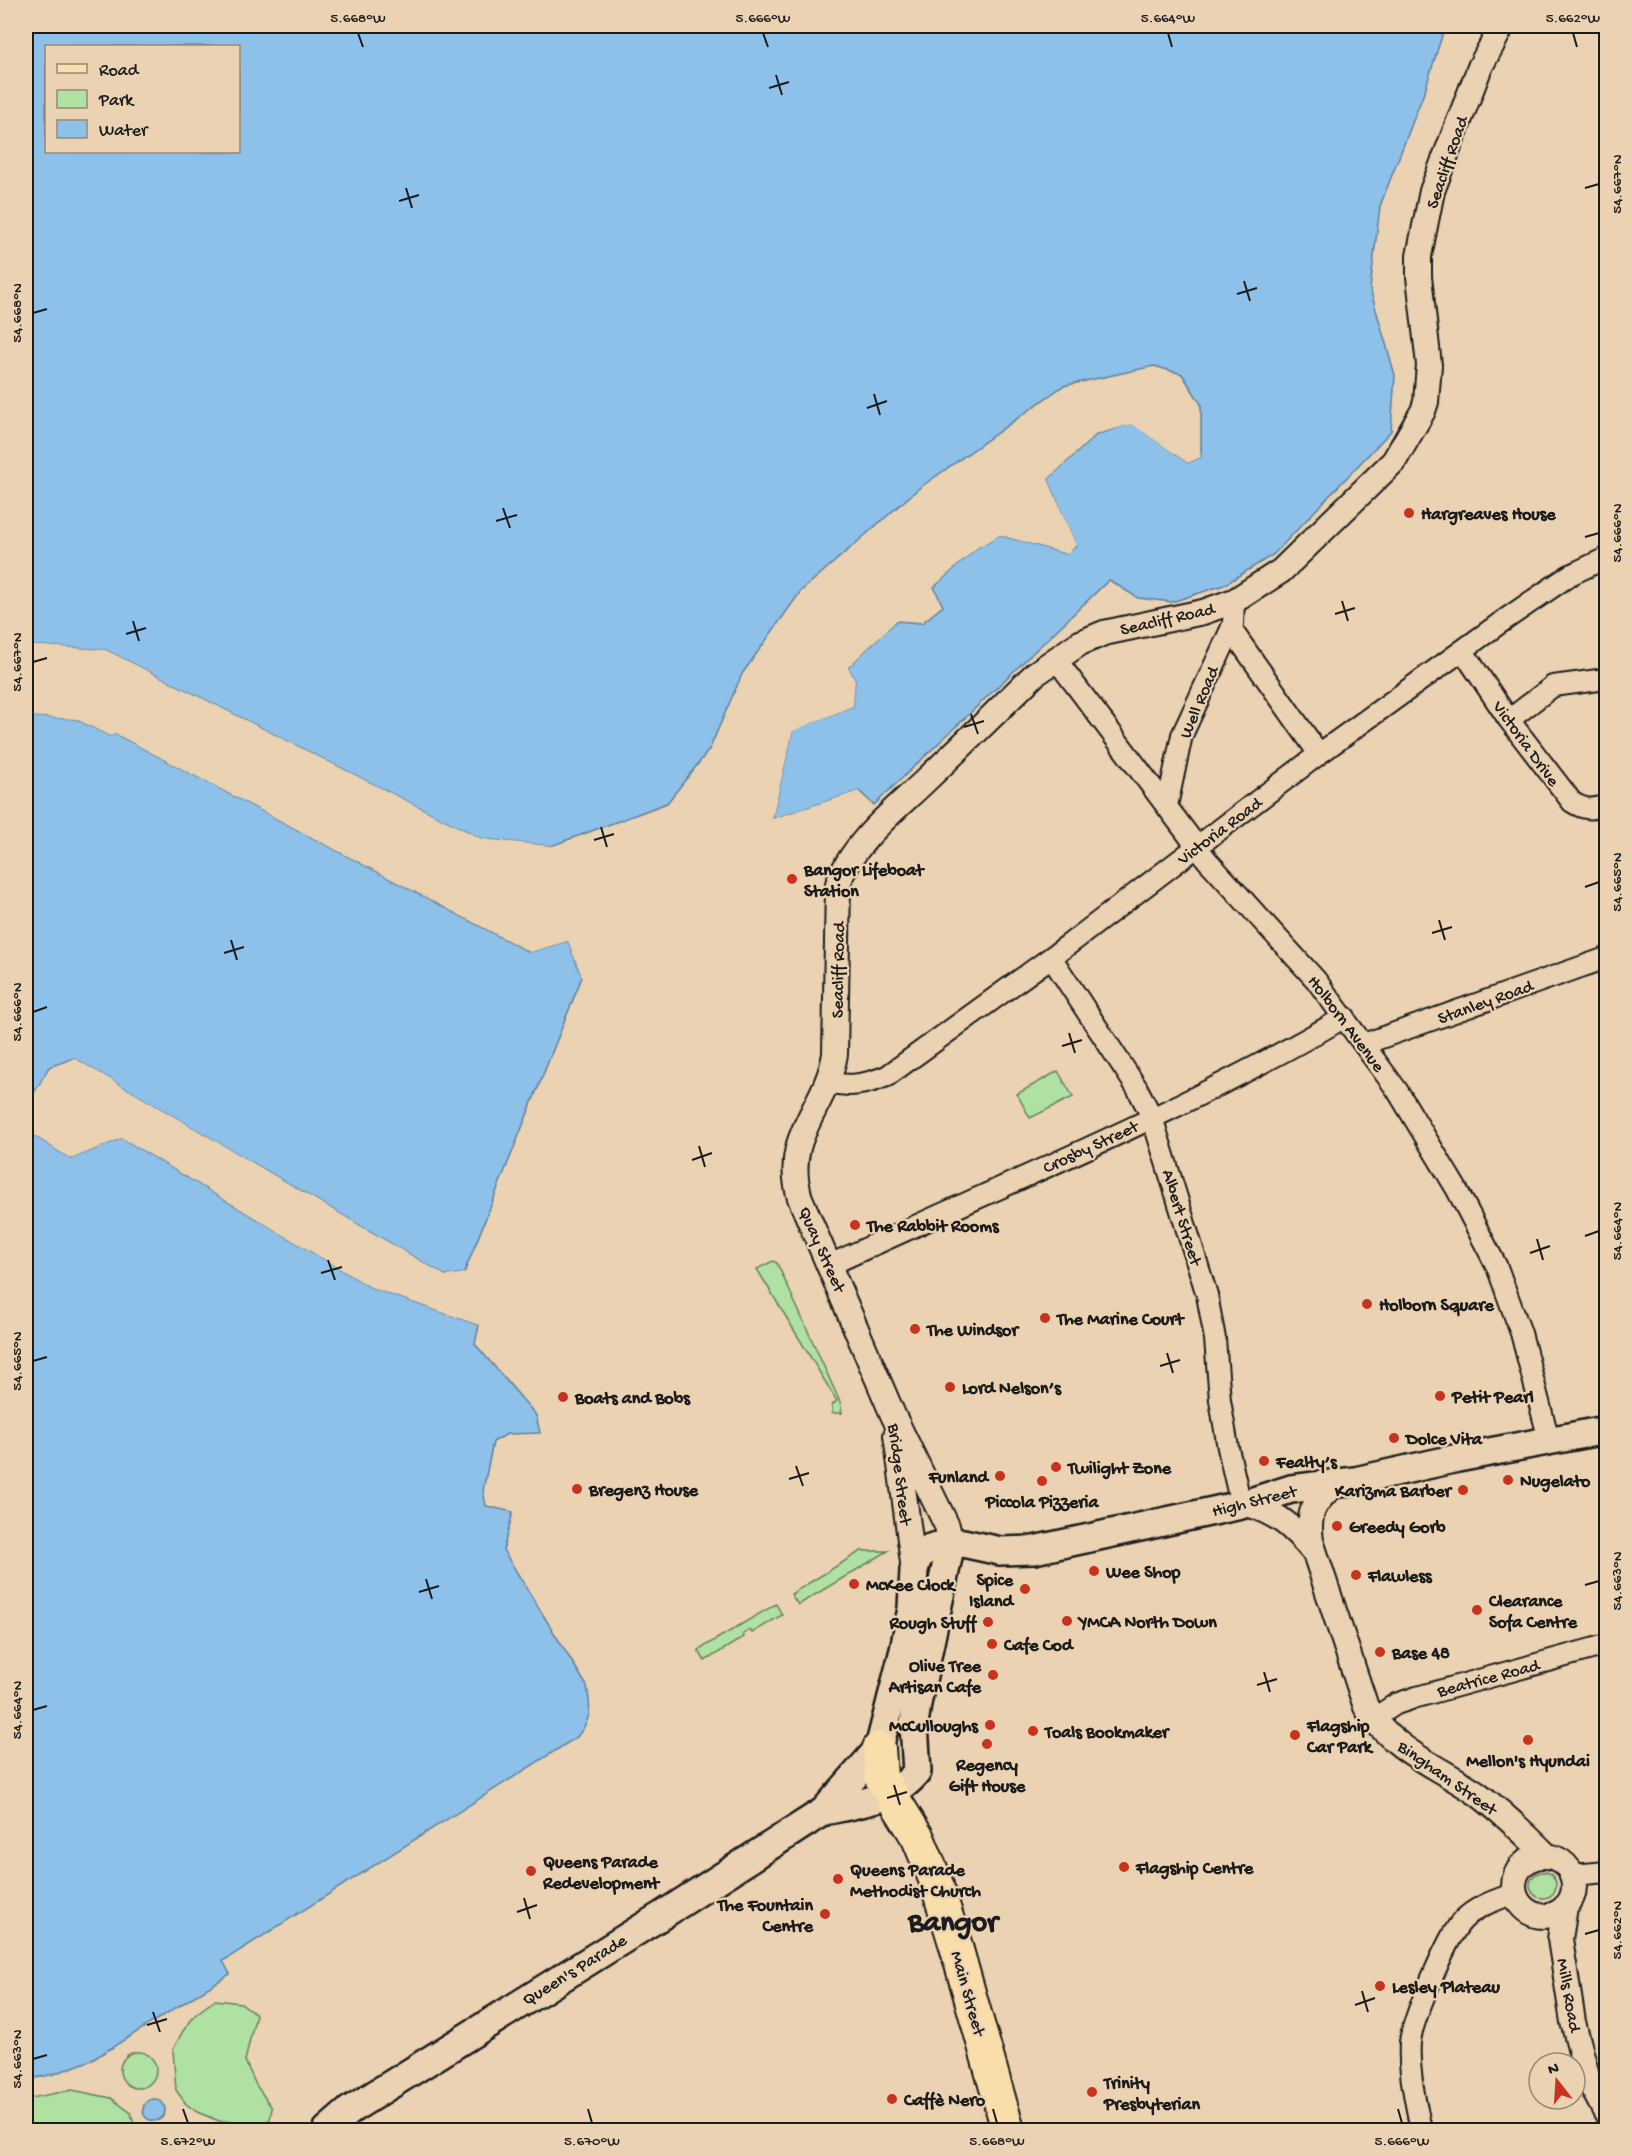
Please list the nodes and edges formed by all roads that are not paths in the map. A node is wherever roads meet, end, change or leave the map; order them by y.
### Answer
1 (1502, 26) edge
2 (1606, 558) edge
3 (1234, 601) junction
4 (1232, 629) junction
5 (1463, 651) junction
6 (1055, 658) junction
7 (1606, 679) edge
8 (1509, 720) junction
9 (1319, 754) junction
10 (1606, 805) edge
11 (1167, 806) junction
12 (1197, 847) junction
13 (1051, 957) junction
14 (1606, 958) edge
15 (1345, 1017) junction
16 (1364, 1044) junction
17 (828, 1082) junction
18 (1152, 1117) junction
19 (831, 1265) junction
20 (893, 1415) junction
21 (1606, 1430) edge
22 (1549, 1440) junction
23 (1335, 1484) junction
24 (1243, 1504) junction
25 (951, 1543) junction
26 (1315, 1554) junction
27 (914, 1570) junction
28 (1606, 1645) edge
29 (1373, 1719) junction
30 (879, 1748) junction
31 (890, 1794) junction
32 (824, 1811) junction
33 (1547, 1856) junction
34 (1606, 1872) edge
35 (1573, 1875) junction
36 (1515, 1893) junction
37 (1565, 1907) junction
38 (1606, 2113) edge
39 (327, 2130) edge
40 (1008, 2130) edge
41 (1421, 2130) edge

1 - 3 street, Seacliff Road
2 - 5 street, Victoria Road
3 - 4 street, Well Road
3 - 6 street, Seacliff Road
4 - 9 street
4 - 11 street, Well Road
5 - 8 street, Victoria Drive
5 - 9 street, Victoria Road
6 - 11 street, Holborn Avenue
6 - 17 street, Seacliff Road
7 - 8 street
8 - 10 street, Victoria Drive
9 - 12 street, Victoria Road
11 - 12 street, Holborn Avenue
12 - 13 street, Victoria Road
12 - 15 street, Holborn Avenue
13 - 17 street, Victoria Road
13 - 18 street, Albert Street
14 - 16 street, Stanley Road
15 - 16 street, Holborn Avenue
15 - 18 street, Crosby Street
16 - 22 street, Holborn Avenue
17 - 19 street, Quay Street
18 - 19 street, Crosby Street
18 - 24 street, Albert Street
19 - 20 street, Quay Street
20 - 25 street, Bridge Street
20 - 27 street, Bridge Street
21 - 22 main road, High Street
22 - 23 main road, High Street
23 - 24 main road, High Street
23 - 26 street, Bingham Street
24 - 25 main road, High Street
24 - 26 street, Bingham Street
25 - 27 main road, High Street
25 - 31 main road
26 - 29 street, Bingham Street
27 - 30 main road, Bridge Street
28 - 29 street, Beatrice Road
29 - 33 street, Bingham Street
30 - 31 main road, Main Street
30 - 32 main road, Bridge Street
31 - 32 main road
31 - 40 main road, Main Street
32 - 39 main road, Queen's Parade
33 - 35 street
33 - 36 street
34 - 35 street
35 - 37 street
36 - 37 street
36 - 41 street
37 - 38 street, Mills Road

